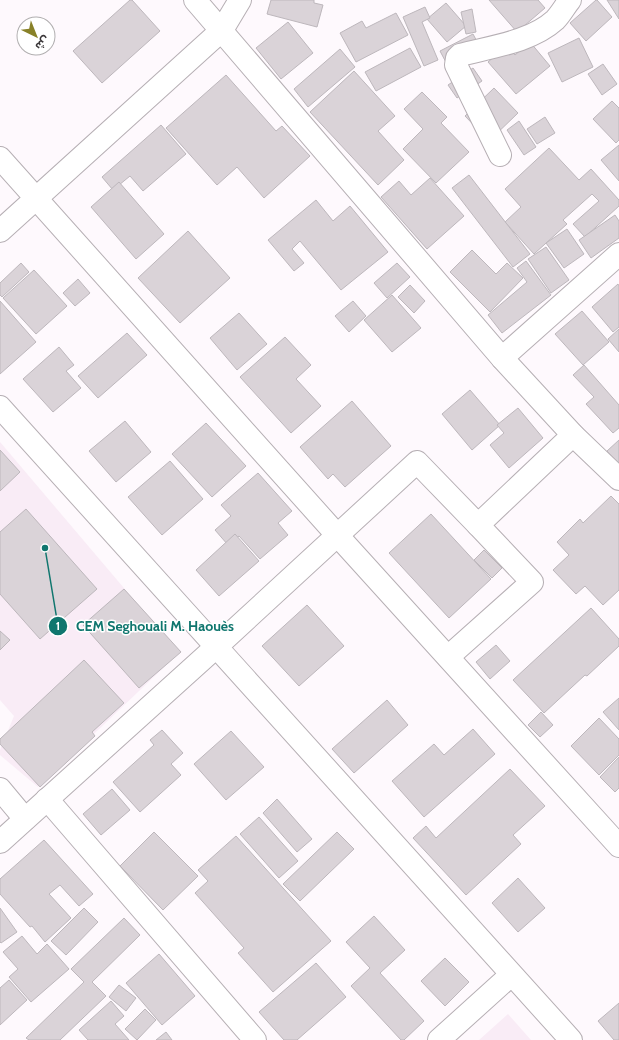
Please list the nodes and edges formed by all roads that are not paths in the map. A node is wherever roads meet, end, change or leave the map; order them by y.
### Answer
1 (195, 0) edge
2 (240, 0) edge
3 (570, 0) edge
4 (222, 30) junction
5 (500, 155) dead end
6 (0, 158) edge
7 (36, 198) junction
8 (0, 230) edge
9 (619, 254) edge
10 (502, 358) junction
11 (0, 407) edge
12 (573, 435) junction
13 (619, 479) edge
14 (478, 525) junction
15 (337, 535) junction
16 (216, 647) junction
17 (448, 657) junction
18 (0, 788) edge
19 (47, 799) junction
20 (25, 819) junction
21 (0, 842) edge
22 (619, 846) edge
23 (511, 975) junction
24 (255, 1040) edge
25 (439, 1040) edge
26 (570, 1040) edge

1 - 4 street
2 - 4 street
3 - 5 street
4 - 7 street
4 - 10 street
6 - 7 street
7 - 8 street
7 - 15 street
9 - 10 street
10 - 12 street
11 - 16 street
12 - 13 street
12 - 14 street
14 - 15 street
14 - 17 street
15 - 16 street
15 - 17 street
16 - 19 street
16 - 23 street
17 - 22 street
18 - 20 street
19 - 20 street
19 - 24 street
20 - 21 street
23 - 25 street
23 - 26 street

